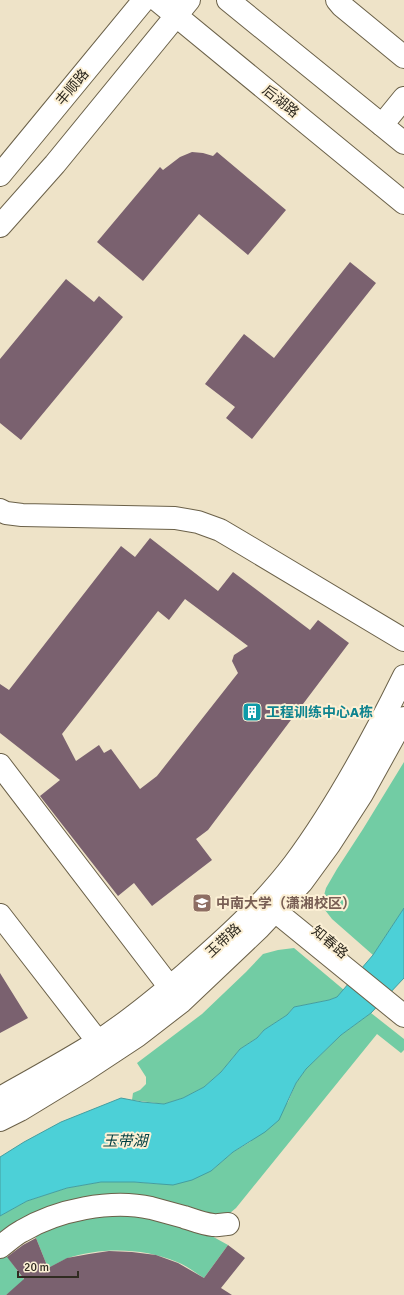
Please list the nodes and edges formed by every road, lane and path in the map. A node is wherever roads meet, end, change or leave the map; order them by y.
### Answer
1 (144, 0) edge
2 (157, 0) edge
3 (228, 0) edge
4 (337, 0) edge
5 (183, 8) edge
6 (404, 57) edge
7 (404, 98) edge
8 (382, 125) junction
9 (404, 143) edge
10 (0, 175) edge
11 (404, 203) edge
12 (0, 226) edge
13 (0, 510) edge
14 (404, 640) edge
15 (404, 676) edge
16 (404, 718) edge
17 (0, 765) edge
18 (273, 901) junction
19 (0, 915) edge
20 (175, 994) junction
21 (400, 1007) edge
22 (103, 1048) junction
23 (0, 1098) edge
24 (0, 1120) edge
25 (228, 1224) dead end
26 (0, 1247) edge

1 - 10 street, 丰顺路
2 - 5 street, 后湖路
3 - 8 street
4 - 6 street
5 - 11 street, 后湖路
5 - 12 street
7 - 8 street
8 - 9 street
13 - 14 street
15 - 18 street, 玉带路
16 - 18 street
17 - 20 street
18 - 20 street, 玉带路
18 - 21 street, 知春路
19 - 22 street
20 - 22 street, 玉带路
22 - 23 street, 玉带路
22 - 24 street
25 - 26 street

